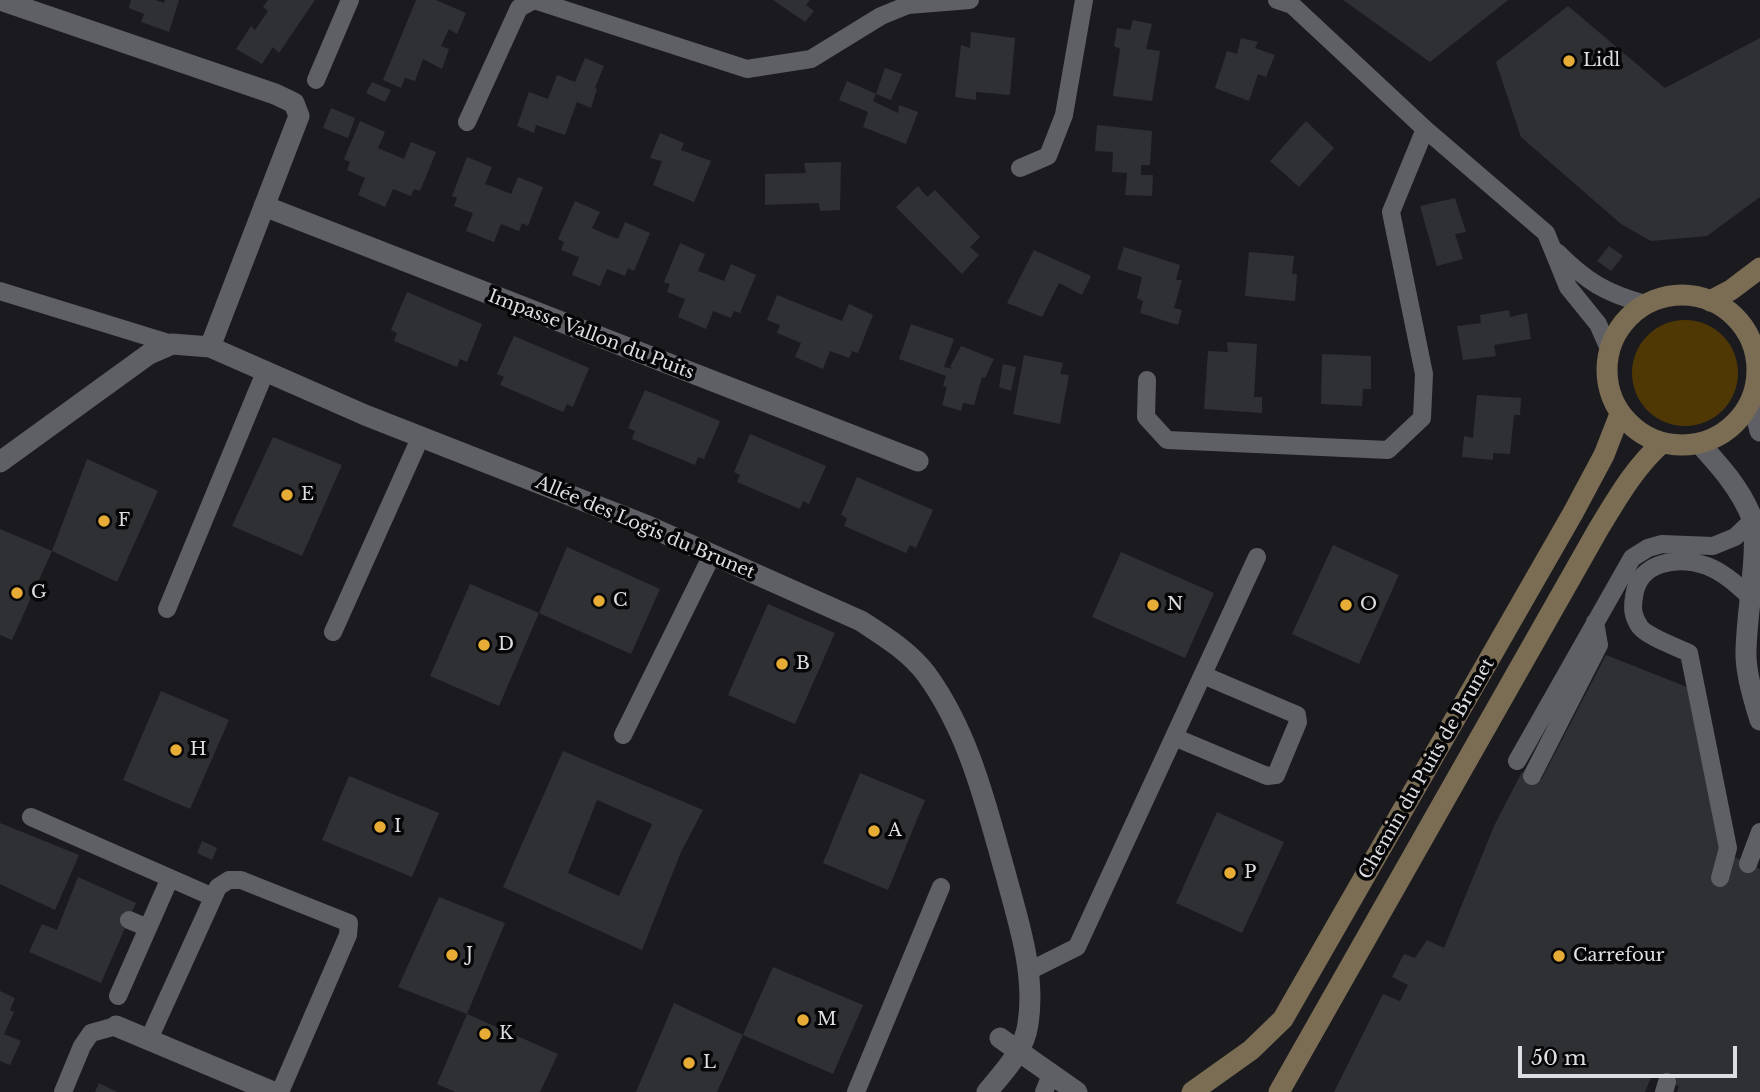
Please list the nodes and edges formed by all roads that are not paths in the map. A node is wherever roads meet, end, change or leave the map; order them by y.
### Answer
1 (350, 0) edge
2 (970, 0) edge
3 (1084, 0) edge
4 (1277, 0) edge
5 (0, 1) edge
6 (316, 80) dead end
7 (467, 122) dead end
8 (1425, 129) junction
9 (1020, 168) dead end
10 (264, 206) junction
11 (1554, 249) junction
12 (1760, 268) edge
13 (0, 291) edge
14 (1710, 301) junction
15 (1645, 304) junction
16 (1756, 338) edge
17 (172, 344) junction
18 (210, 347) junction
19 (1609, 349) junction
20 (266, 370) junction
21 (1147, 380) dead end
22 (1752, 398) junction
23 (1620, 414) junction
24 (1760, 430) edge
25 (421, 436) junction
26 (1662, 443) junction
27 (1699, 443) junction
28 (918, 461) dead end
29 (0, 462) edge
30 (1753, 520) junction
31 (712, 555) junction
32 (1257, 557) dead end
33 (1751, 598) junction
34 (167, 609) dead end
35 (1595, 622) junction
36 (333, 632) dead end
37 (1203, 674) junction
38 (1760, 720) edge
39 (623, 736) dead end
40 (1174, 737) junction
41 (1517, 761) dead end
42 (1532, 776) dead end
43 (31, 817) dead end
44 (1760, 832) edge
45 (1748, 864) dead end
46 (170, 878) junction
47 (1720, 878) dead end
48 (942, 887) dead end
49 (213, 897) junction
50 (129, 920) dead end
51 (148, 928) junction
52 (1029, 971) junction
53 (118, 996) dead end
54 (116, 1026) joint
55 (1000, 1038) dead end
56 (149, 1039) junction
57 (1019, 1053) junction
58 (1047, 1083) edge
59 (63, 1092) edge
60 (273, 1092) edge
61 (280, 1092) edge
62 (856, 1092) edge
63 (987, 1092) edge
64 (1077, 1092) edge
65 (1192, 1092) edge
66 (1279, 1092) edge

1 - 6 lane
2 - 7 lane
3 - 9 lane
4 - 8 lane
5 - 10 street
8 - 11 lane
8 - 21 lane
10 - 18 street
10 - 28 street, Impasse Vallon du Puits
11 - 15 lane
11 - 19 lane
12 - 14 street
13 - 17 lane
14 - 15 street
14 - 16 street
15 - 19 street
16 - 22 street
17 - 18 street, Allée des Logis du Brunet
17 - 29 street
18 - 20 street, Allée des Logis du Brunet
19 - 23 street
20 - 25 street, Allée des Logis du Brunet
20 - 34 lane
22 - 24 street
22 - 27 street
23 - 26 street
23 - 65 street, Chemin du Puits de Brunet
25 - 31 street, Allée des Logis du Brunet
25 - 36 lane
26 - 27 street
26 - 66 street, Chemin du Puits de Brunet
27 - 30 street
30 - 33 street
30 - 35 lane
31 - 39 lane
31 - 52 street, Allée des Logis du Brunet
32 - 37 lane
33 - 38 street
33 - 47 lane
35 - 41 lane
35 - 42 lane
37 - 40 lane
37 - 40 lane
40 - 52 lane
43 - 46 lane
44 - 45 lane
46 - 49 lane
46 - 51 lane
48 - 62 lane
49 - 56 lane
49 - 61 lane
50 - 51 lane
51 - 53 lane
52 - 57 street, Allée des Logis du Brunet
54 - 56 street
54 - 59 lane
55 - 57 street
56 - 60 street
57 - 58 street
57 - 63 street, Allée des Logis du Brunet
58 - 64 street

